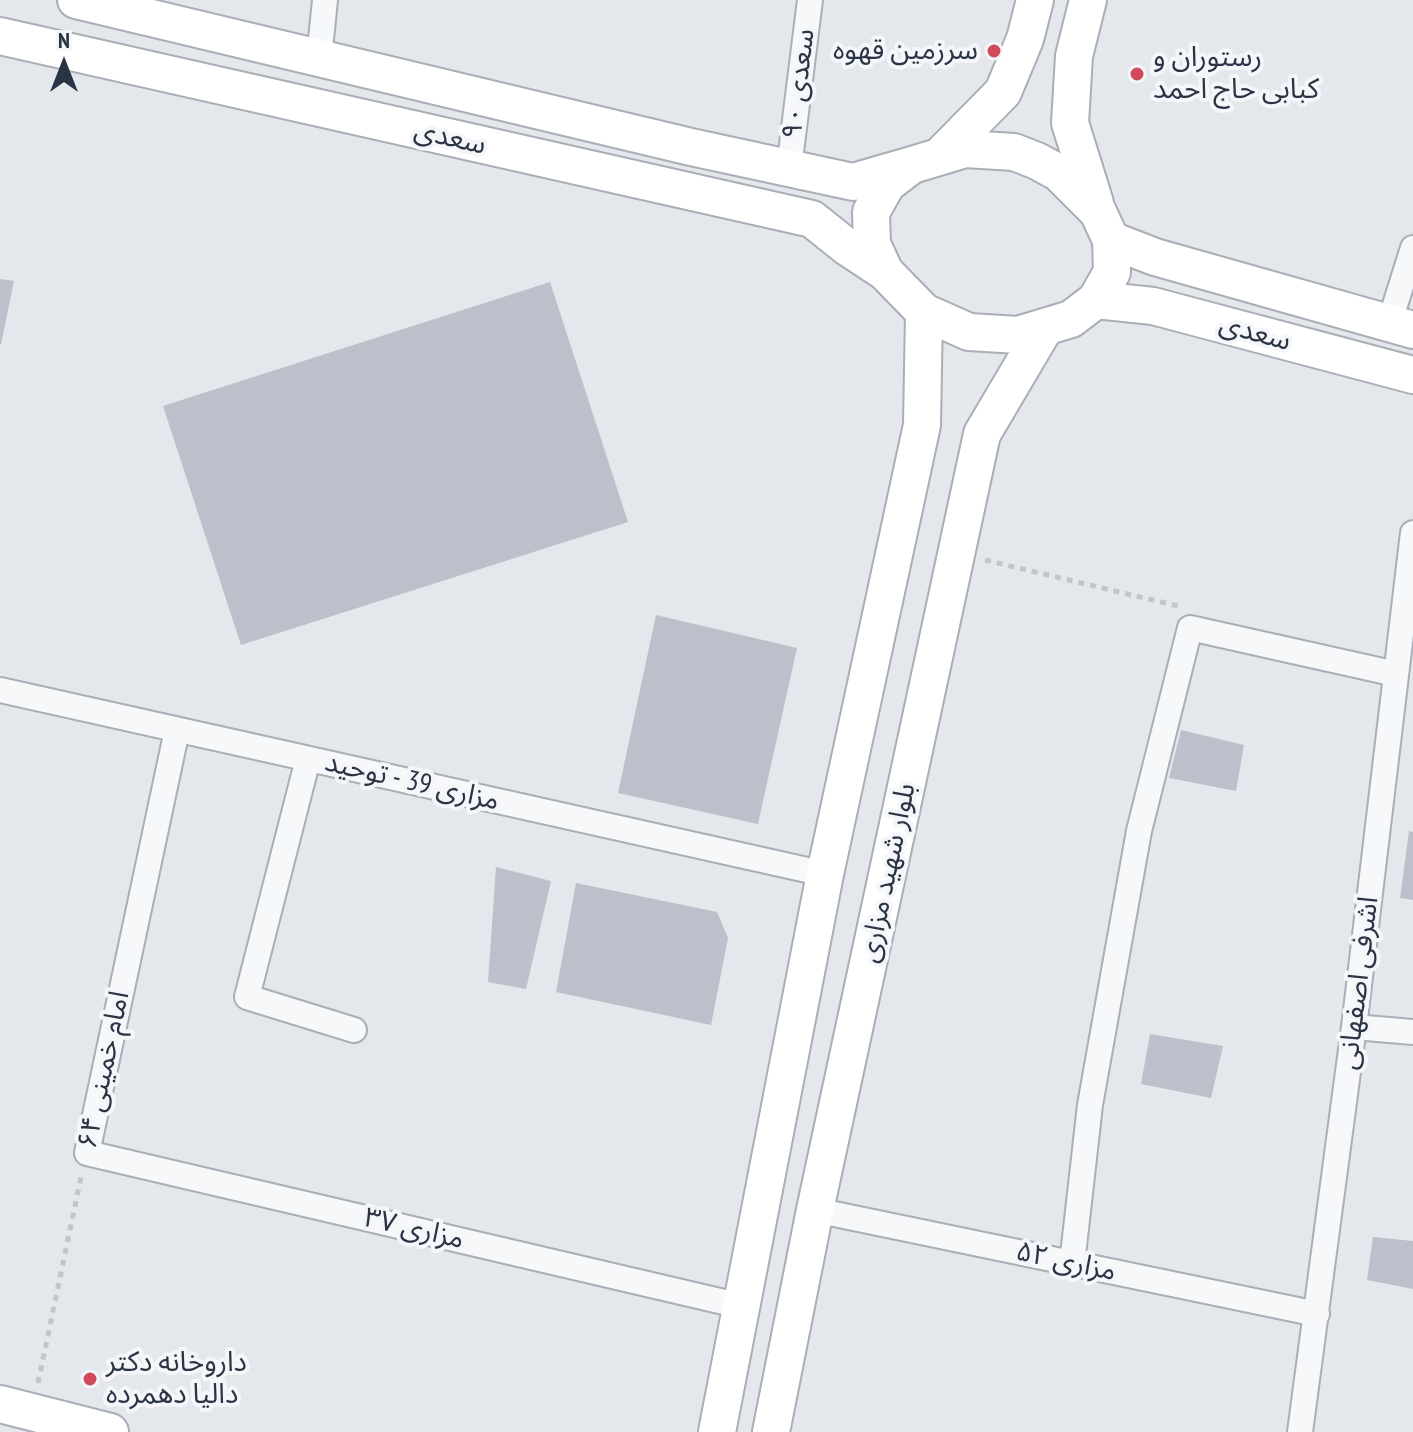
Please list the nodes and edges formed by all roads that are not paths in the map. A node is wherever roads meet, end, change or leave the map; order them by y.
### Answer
1 (76, 0) edge
2 (325, 0) edge
3 (810, 0) edge
4 (1035, 0) edge
5 (1088, 0) edge
6 (0, 36) edge
7 (319, 59) junction
8 (926, 160) junction
9 (789, 168) junction
10 (1105, 226) junction
11 (1413, 248) edge
12 (885, 272) junction
13 (1096, 300) junction
14 (924, 312) junction
15 (1401, 327) edge
16 (1044, 329) junction
17 (1413, 375) edge
18 (1413, 533) edge
19 (1396, 674) junction
20 (0, 690) edge
21 (177, 730) junction
22 (308, 759) junction
23 (825, 874) junction
24 (1354, 1027) junction
25 (354, 1030) dead end
26 (1413, 1032) edge
27 (87, 1153) joint
28 (815, 1210) junction
29 (1072, 1264) junction
30 (741, 1306) junction
31 (1317, 1314) junction
32 (16, 1408) edge
33 (110, 1432) edge
34 (717, 1432) edge
35 (771, 1432) edge
36 (1300, 1432) edge

1 - 7 main road, سعدی
2 - 7 street
3 - 9 street, سعدی ۹۰
4 - 8 main road
5 - 10 main road
6 - 12 main road, سعدی
7 - 9 main road, سعدی
8 - 9 main road, سعدی
8 - 10 main road
8 - 12 main road
10 - 13 main road
10 - 15 main road, سعدی
11 - 15 street
12 - 14 main road
13 - 16 main road
13 - 17 main road, سعدی
14 - 16 main road
14 - 23 main road
16 - 28 main road, بلوار شهید مزاری
18 - 19 street, اشرفی اصفهانی
19 - 24 street, اشرفی اصفهانی
19 - 29 street
20 - 21 street, مزاری 39 - توحید
21 - 22 street, مزاری 39 - توحید
21 - 27 street, امام خمینی ۶۴
22 - 23 street, مزاری 39 - توحید
22 - 25 street
23 - 30 main road
24 - 26 street
24 - 31 street, اشرفی اصفهانی
27 - 30 street, مزاری ۳۷
28 - 29 street, مزاری ۵۲
28 - 35 main road, بلوار شهید مزاری
29 - 31 street, مزاری ۵۲
30 - 34 main road
31 - 36 street, اشرفی اصفهانی
32 - 33 main road

